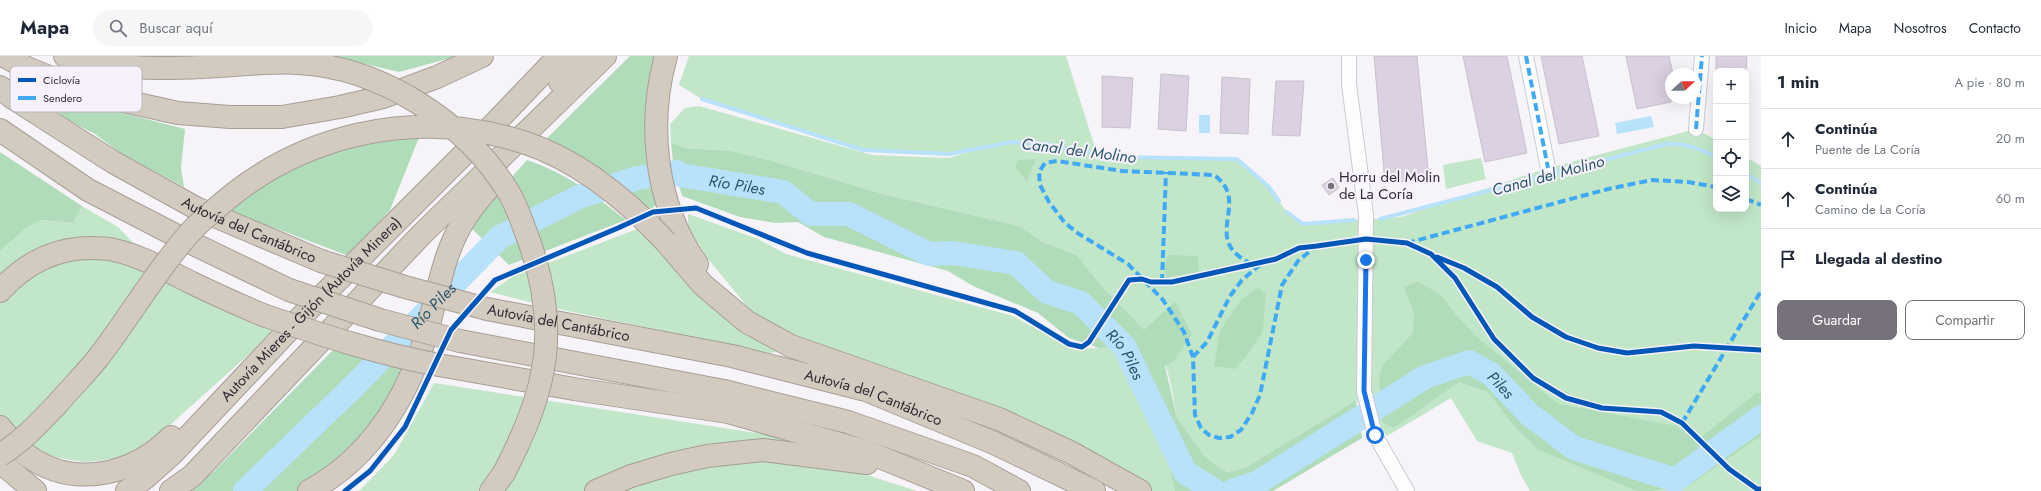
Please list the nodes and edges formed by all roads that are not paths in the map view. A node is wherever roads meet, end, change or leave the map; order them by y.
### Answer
1 (4, 56) edge
2 (65, 56) edge
3 (482, 56) edge
4 (559, 56) edge
5 (574, 56) edge
6 (583, 56) edge
7 (606, 56) edge
8 (666, 56) edge
9 (1349, 56) edge
10 (1526, 56) edge
11 (1702, 56) edge
12 (27, 66) edge
13 (130, 66) edge
14 (142, 67) edge
15 (0, 87) edge
16 (10, 95) edge
17 (142, 105) edge
18 (35, 112) edge
19 (493, 125) junction
20 (1696, 129) dead end
21 (0, 130) edge
22 (1548, 168) dead end
23 (458, 200) junction
24 (0, 292) edge
25 (301, 317) junction
26 (747, 322) junction
27 (0, 428) edge
28 (0, 455) edge
29 (0, 462) edge
30 (35, 491) edge
31 (127, 491) edge
32 (171, 491) edge
33 (309, 491) edge
34 (491, 491) edge
35 (596, 491) edge
36 (963, 491) edge
37 (1020, 491) edge
38 (1094, 491) edge
39 (1140, 491) edge
40 (1407, 491) edge

1 - 12 highway
2 - 13 highway, bridge
3 - 17 highway
4 - 19 highway
5 - 19 highway
6 - 23 highway
7 - 23 highway
7 - 33 highway, bridge
8 - 26 highway
9 - 40 street
10 - 22 street
11 - 20 street
14 - 34 highway, bridge
15 - 16 highway, Autovía del Cantábrico, bridge
18 - 38 highway, Autovía del Cantábrico, bridge
19 - 25 highway, Autovía Mieres - Gijón (Autovía Minera)
21 - 37 highway, Autovía del Cantábrico, bridge
23 - 32 highway, Autovía Mieres - Gijón (Autovía Minera)
24 - 36 highway, bridge
25 - 27 highway
25 - 31 highway, Autovía Mieres - Gijón (Autovía Minera)
26 - 28 highway, bridge
26 - 39 highway
29 - 30 highway
35 - 36 highway

